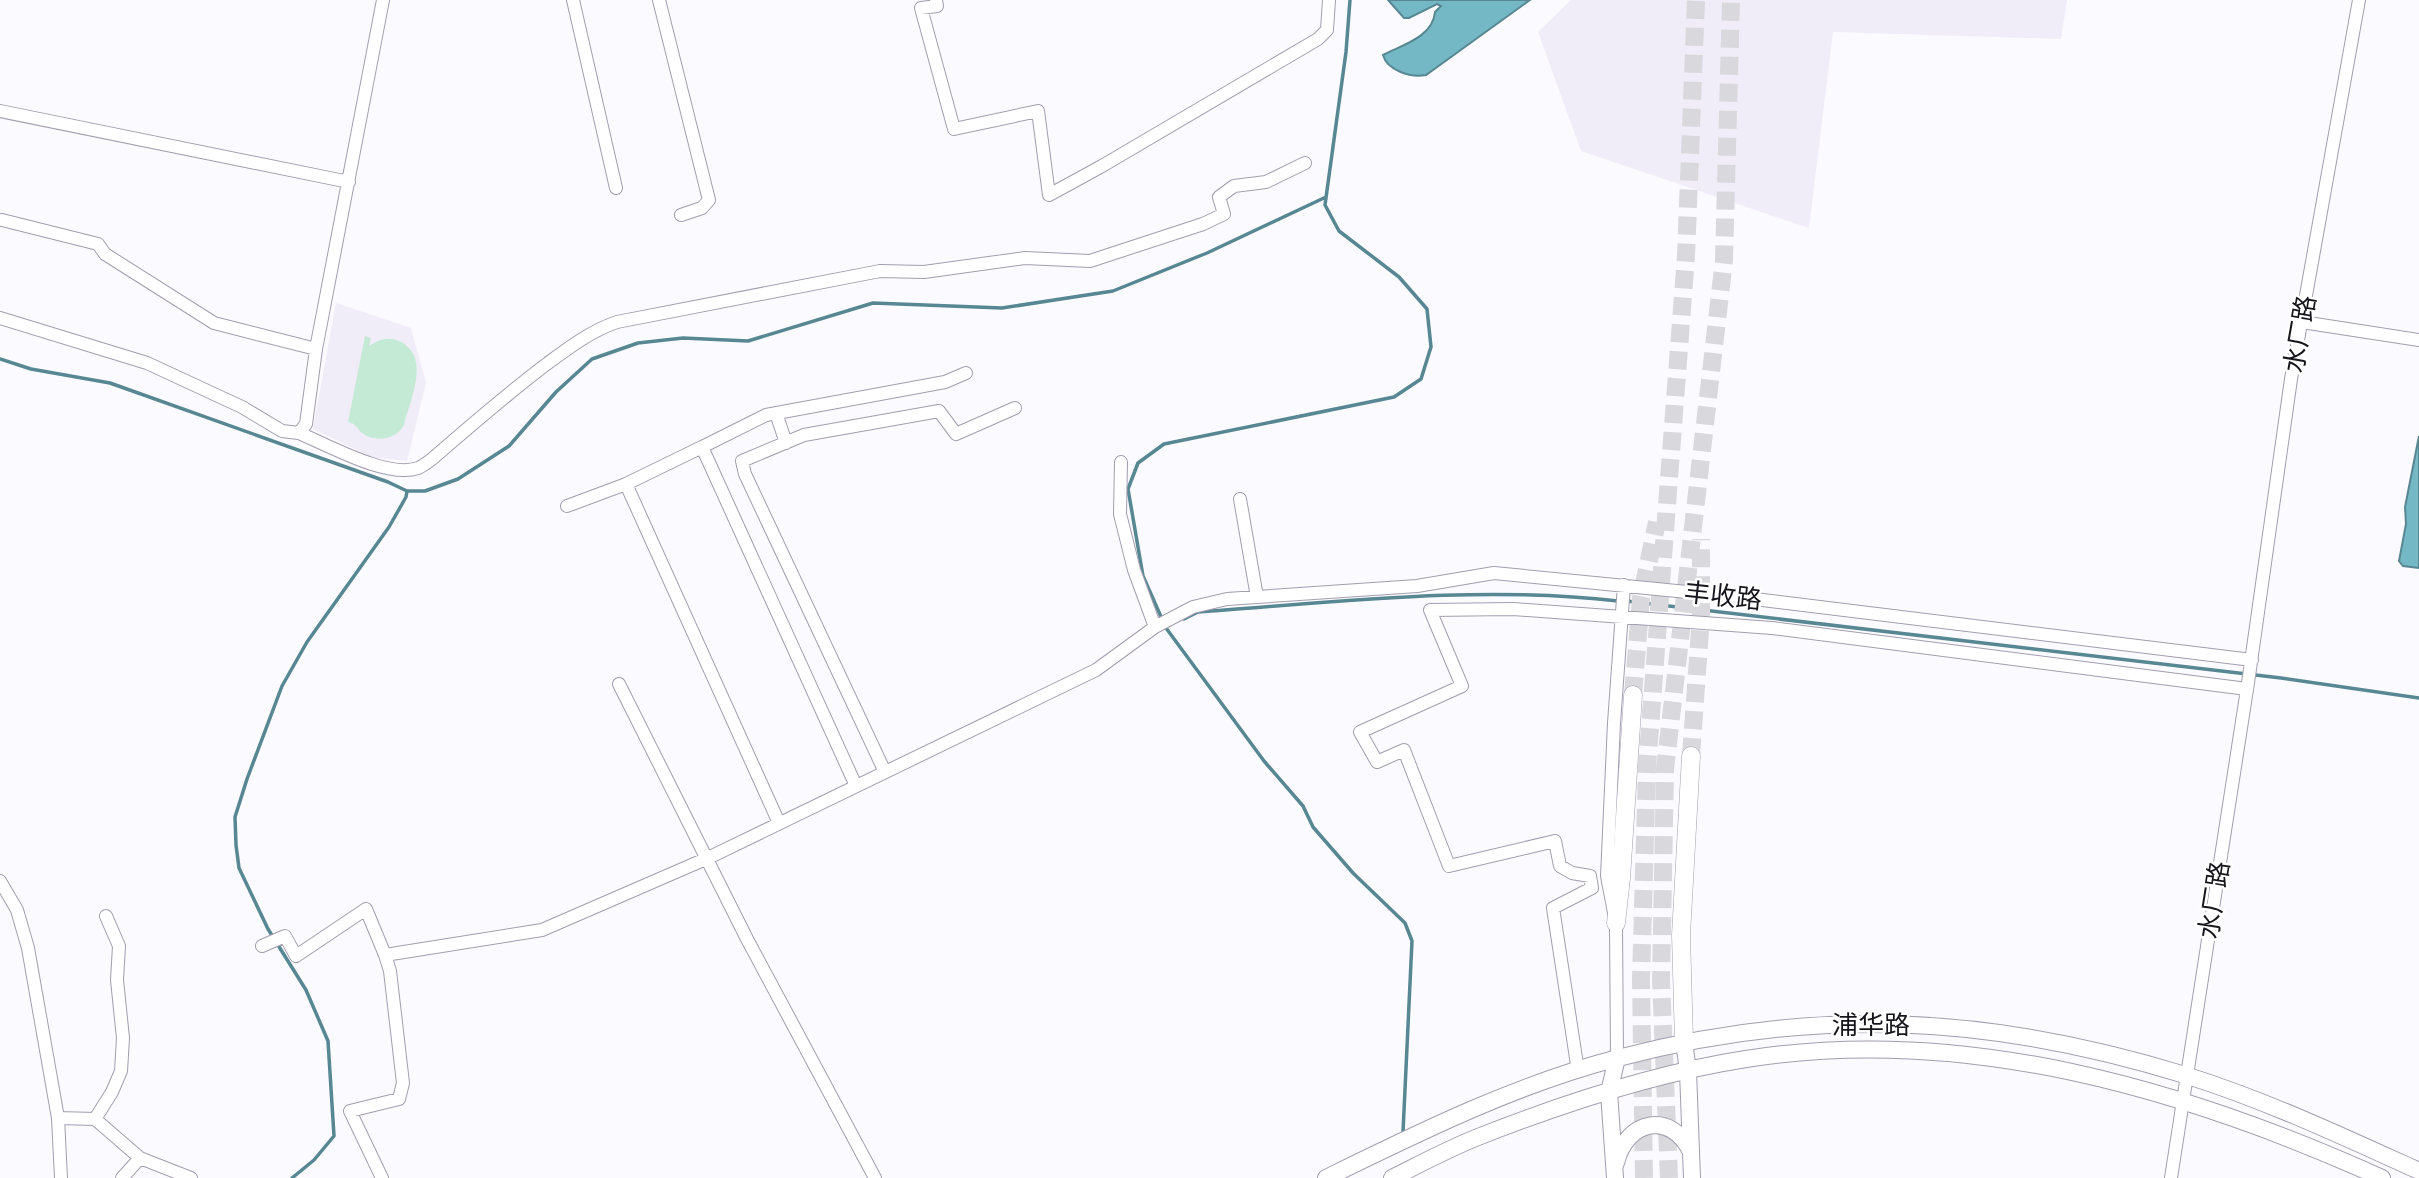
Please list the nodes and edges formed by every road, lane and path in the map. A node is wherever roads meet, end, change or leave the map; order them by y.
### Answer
1 (383, 0) edge
2 (573, 0) edge
3 (659, 0) edge
4 (936, 0) edge
5 (1329, 0) edge
6 (2359, 0) edge
7 (0, 111) edge
8 (1305, 163) dead end
9 (349, 182) junction
10 (616, 188) dead end
11 (681, 215) dead end
12 (2, 220) dead end
13 (0, 318) edge
14 (2302, 322) junction
15 (2419, 340) edge
16 (316, 349) junction
17 (966, 373) dead end
18 (1015, 408) dead end
19 (776, 413) junction
20 (299, 433) junction
21 (786, 443) junction
22 (702, 447) junction
23 (1121, 462) dead end
24 (626, 484) junction
25 (1240, 499) dead end
26 (567, 506) dead end
27 (1624, 585) junction
28 (1257, 597) junction
29 (1155, 627) junction
30 (2251, 665) junction
31 (619, 684) dead end
32 (2248, 686) junction
33 (1633, 695) tunnel mouth
34 (1691, 756) tunnel mouth
35 (885, 772) junction
36 (856, 786) junction
37 (779, 823) junction
38 (708, 858) junction
39 (0, 881) edge
40 (106, 916) dead end
41 (1616, 923) junction
42 (262, 946) dead end
43 (385, 955) junction
44 (1684, 1042) junction
45 (1617, 1058) junction
46 (1688, 1070) junction
47 (1578, 1071) junction
48 (2187, 1076) junction
49 (1609, 1092) junction
50 (2183, 1100) junction
51 (58, 1118) junction
52 (95, 1119) junction
53 (1692, 1154) junction
54 (140, 1157) junction
55 (2419, 1171) edge
56 (1615, 1173) edge
57 (1399, 1175) edge
58 (61, 1178) edge
59 (122, 1178) edge
60 (191, 1178) edge
61 (383, 1178) edge
62 (875, 1178) edge
63 (1326, 1178) edge
64 (1692, 1178) edge
65 (2171, 1178) edge
66 (2382, 1178) edge

1 - 9 street
2 - 10 street
3 - 11 street
4 - 5 street
6 - 14 street, 水厂路
7 - 9 street
8 - 20 street
9 - 16 street
12 - 16 street
13 - 20 street
14 - 15 street
14 - 30 street, 水厂路
16 - 20 street
17 - 19 street
18 - 21 street
19 - 21 street
19 - 22 street
21 - 35 street
22 - 24 street
22 - 36 street
23 - 29 street
24 - 26 street
24 - 37 street
25 - 28 street
27 - 28 street, 丰收路
27 - 30 street, 丰收路
27 - 41 street
28 - 29 street, 丰收路
29 - 35 street, 丰收路
30 - 32 street, 水厂路
31 - 38 street
32 - 47 street
32 - 48 street, 水厂路
33 - 41 highway
34 - 44 highway
35 - 36 street, 丰收路
36 - 37 street, 丰收路
37 - 38 street, 丰收路
38 - 43 street, 丰收路
38 - 62 street
39 - 51 street
40 - 52 street
41 - 45 street
42 - 43 street
43 - 61 street
44 - 45 main road, 浦华路
44 - 46 main road
44 - 48 main road, 浦华路
45 - 47 main road, 浦华路
45 - 49 main road
46 - 49 main road, 浦华路
46 - 50 main road, 浦华路
46 - 53 main road
47 - 63 main road, 浦华路
48 - 50 street, 水厂路
48 - 55 main road, 浦华路
49 - 56 main road
49 - 57 main road, 浦华路
50 - 65 street
50 - 66 main road, 浦华路
51 - 52 street
51 - 58 street
52 - 54 street
53 - 56 main road
53 - 64 main road
54 - 59 street
54 - 60 street

